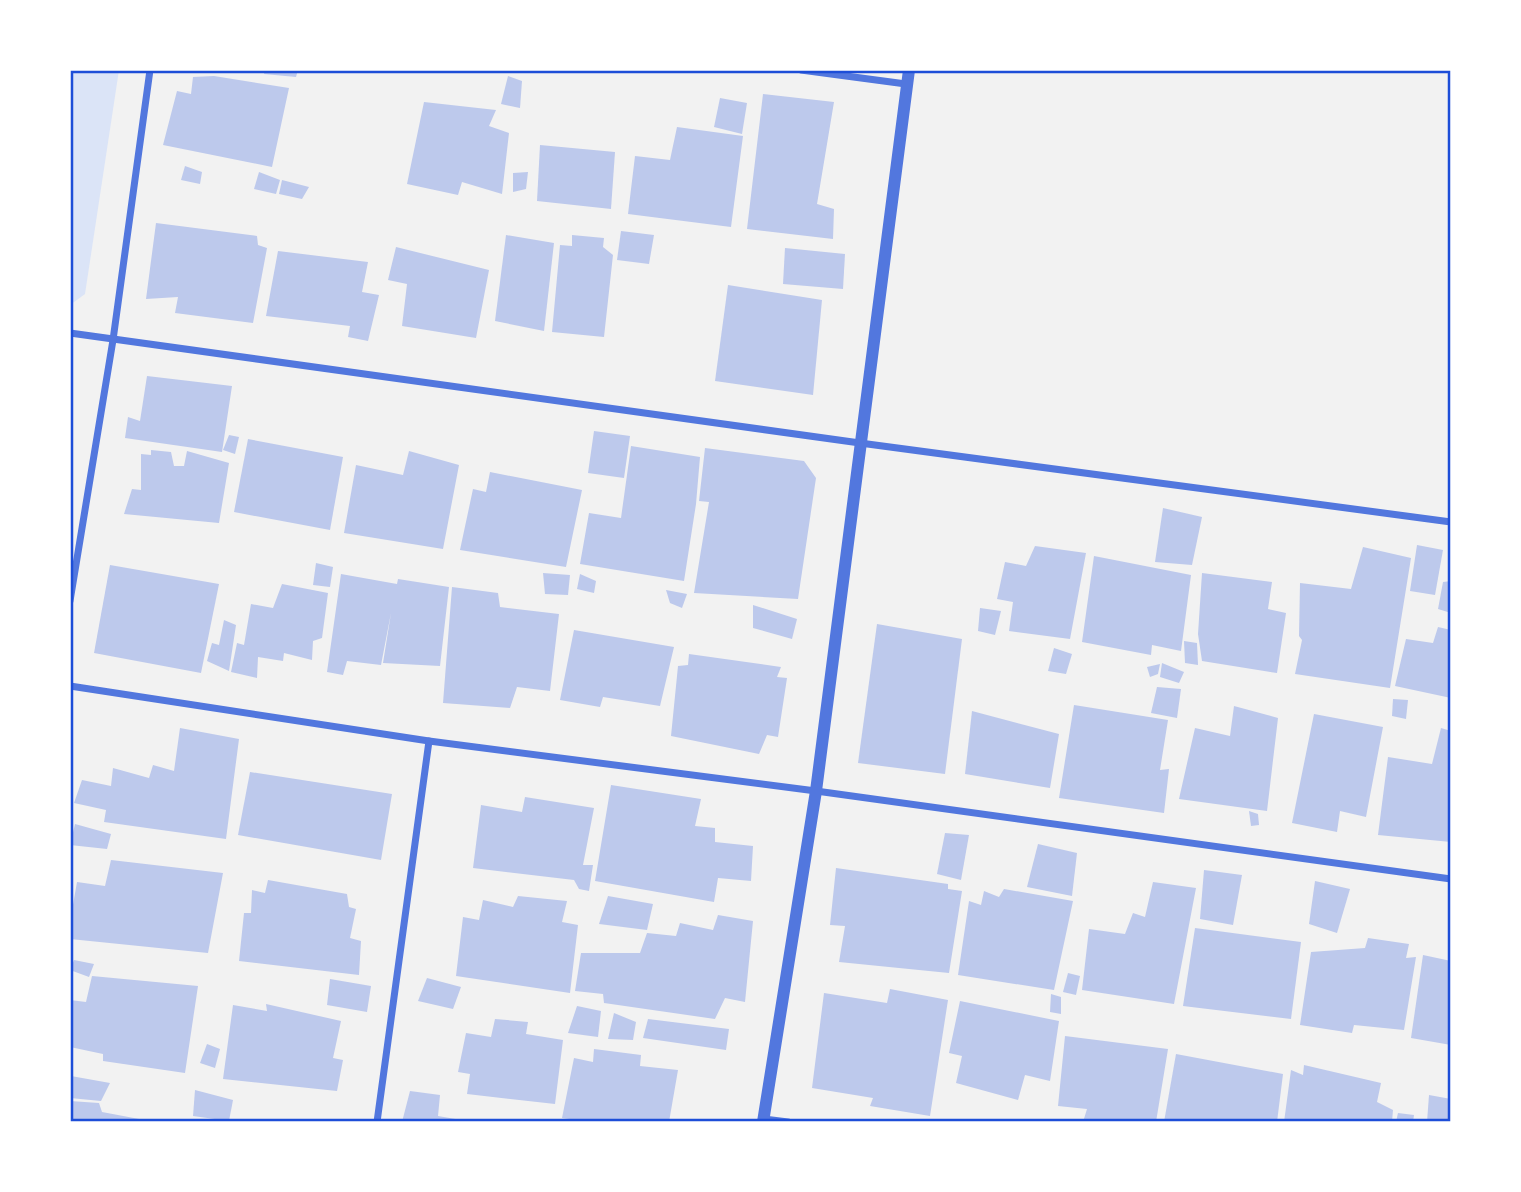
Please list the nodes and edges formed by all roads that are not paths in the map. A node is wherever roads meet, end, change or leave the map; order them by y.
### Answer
1 (150, 70) edge
2 (801, 70) edge
3 (909, 70) edge
4 (906, 84) junction
5 (70, 333) edge
6 (113, 340) junction
7 (860, 443) junction
8 (1451, 522) edge
9 (70, 601) edge
10 (70, 686) edge
11 (429, 741) junction
12 (816, 791) junction
13 (1451, 879) edge
14 (764, 1120) edge
15 (377, 1122) edge
16 (788, 1122) edge

1 - 6 street
2 - 4 street
3 - 4 street
4 - 7 street
5 - 6 street
6 - 7 street
6 - 9 street
7 - 8 street
7 - 12 street
10 - 11 street
11 - 12 street
11 - 15 street
12 - 13 street
12 - 14 street
14 - 16 street

